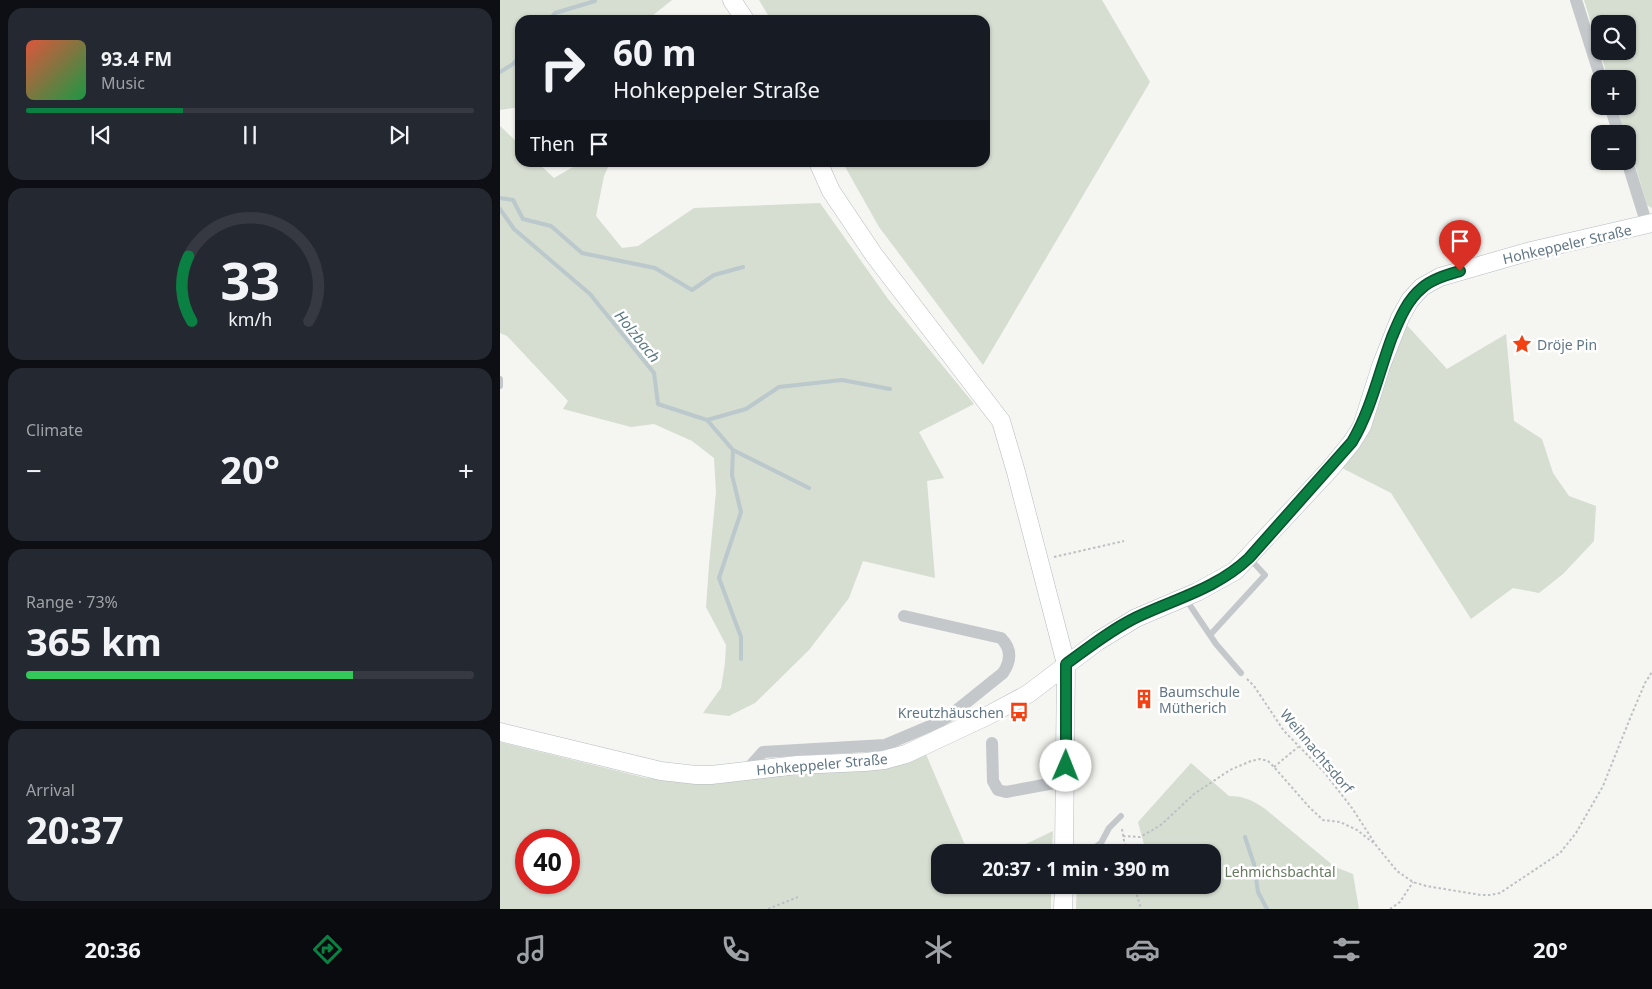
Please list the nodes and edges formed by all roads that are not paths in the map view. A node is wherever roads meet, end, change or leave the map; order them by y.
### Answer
1 (732, 0) edge
2 (1576, 0) edge
3 (742, 15) edge
4 (1598, 70) edge
5 (820, 167) edge
6 (1630, 170) edge
7 (1650, 224) edge
8 (500, 379) edge
9 (500, 386) edge
10 (1249, 558) junction
11 (1185, 597) junction
12 (904, 616) dead end
13 (1210, 635) junction
14 (1066, 664) junction
15 (1241, 673) road end
16 (500, 732) edge
17 (992, 743) dead end
18 (746, 771) junction
19 (1065, 780) junction
20 (1121, 816) road end
21 (1064, 844) edge
22 (1100, 844) edge
23 (1064, 894) edge
24 (1063, 909) edge

1 - 3 street
2 - 4 street
5 - 14 street
6 - 7 street
7 - 10 street, Hohkeppeler Straße
8 - 9 lane
10 - 11 street, Hohkeppeler Straße
10 - 13 lane
11 - 13 lane
11 - 14 street, Hohkeppeler Straße
12 - 18 street
13 - 15 lane
14 - 18 street, Hohkeppeler Straße
14 - 19 street
16 - 18 street, Hohkeppeler Straße
17 - 19 street
19 - 21 street
20 - 22 lane
23 - 24 street

